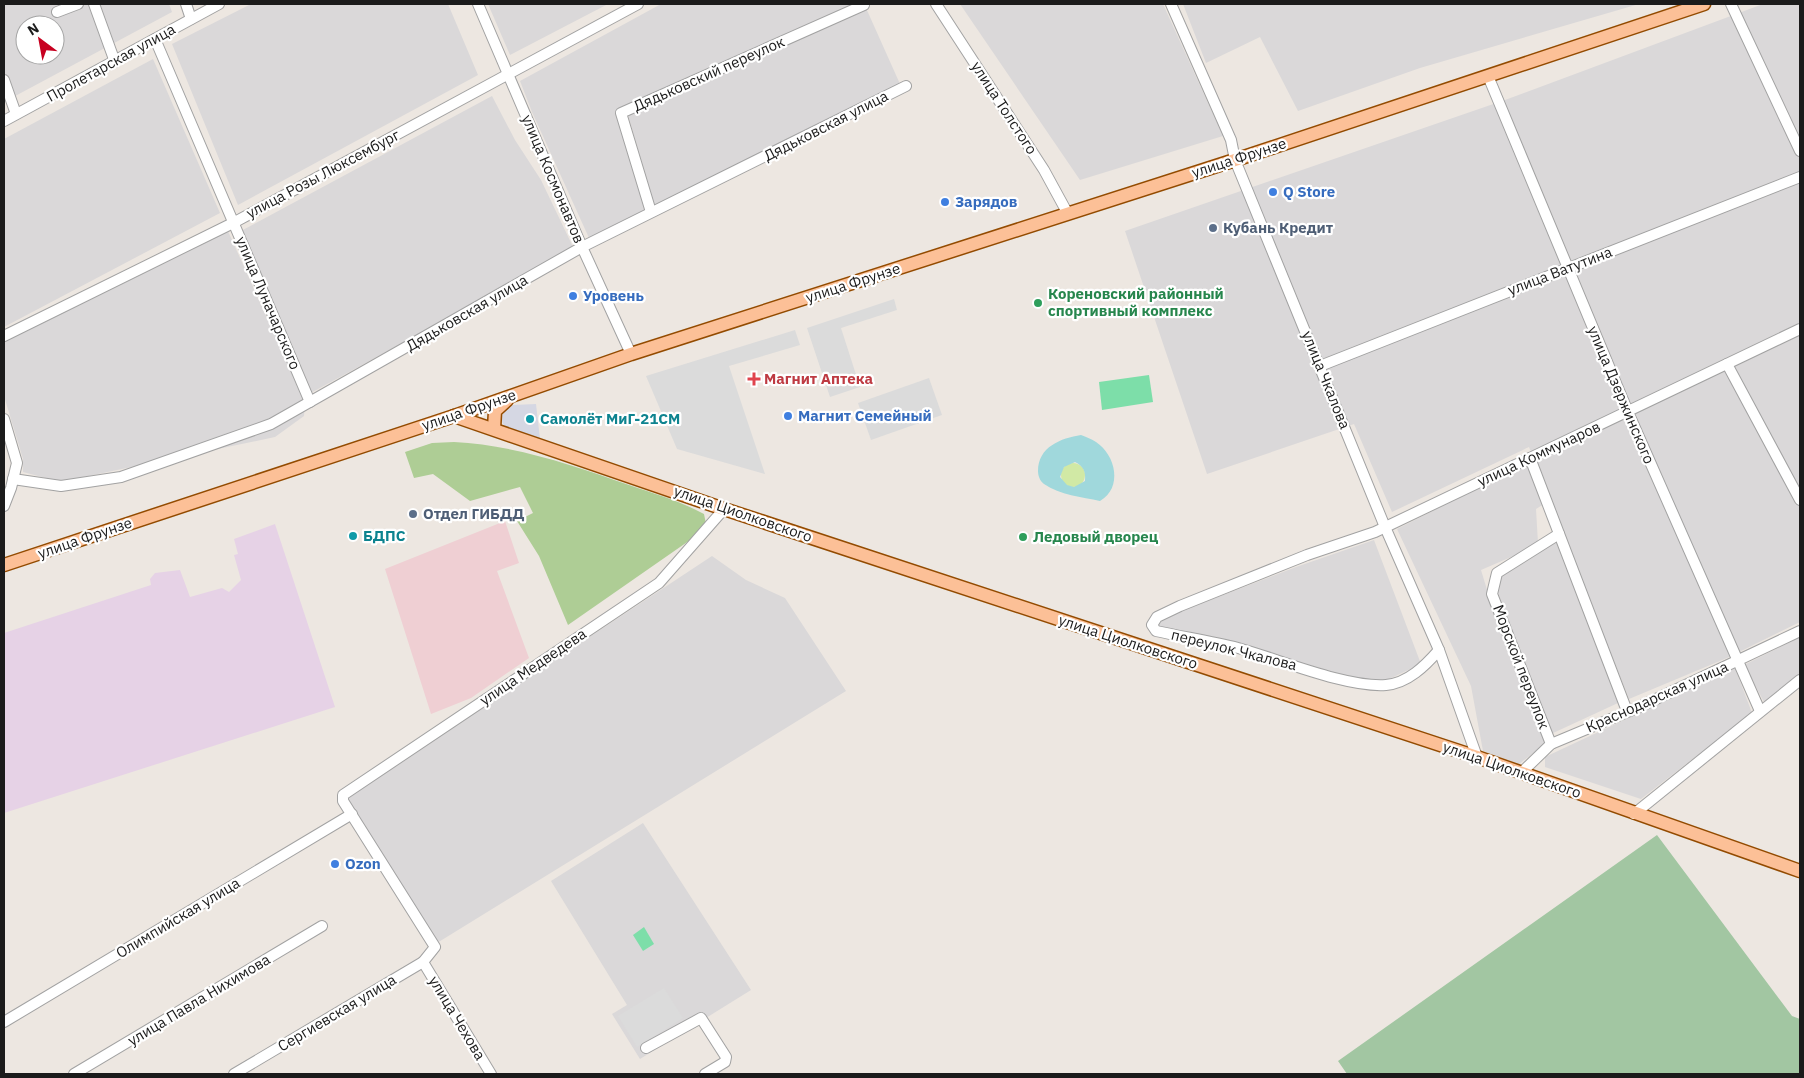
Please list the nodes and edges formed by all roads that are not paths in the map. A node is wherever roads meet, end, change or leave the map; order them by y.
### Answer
1 (78, 4) edge
2 (94, 4) edge
3 (186, 4) edge
4 (219, 4) edge
5 (478, 4) edge
6 (638, 4) edge
7 (936, 4) edge
8 (1171, 4) edge
9 (1704, 4) edge
10 (1731, 4) edge
11 (864, 5) dead end
12 (58, 12) dead end
13 (191, 19) junction
14 (155, 39) junction
15 (115, 62) junction
16 (508, 74) junction
17 (1488, 76) junction
18 (4, 80) edge
19 (906, 86) dead end
20 (16, 114) junction
21 (4, 121) edge
22 (1800, 151) edge
23 (1235, 160) junction
24 (1800, 177) edge
25 (651, 212) junction
26 (1068, 214) junction
27 (233, 223) junction
28 (582, 247) junction
29 (1566, 268) junction
30 (1800, 329) edge
31 (4, 336) edge
32 (631, 354) junction
33 (1726, 364) junction
34 (1320, 366) junction
35 (515, 394) junction
36 (310, 402) junction
37 (1628, 412) junction
38 (454, 416) junction
39 (4, 418) edge
40 (494, 429) junction
41 (1530, 458) junction
42 (13, 479) junction
43 (1800, 500) edge
44 (4, 506) edge
45 (724, 509) junction
46 (1385, 527) junction
47 (1559, 534) junction
48 (4, 565) edge
49 (1800, 631) edge
50 (1439, 650) junction
51 (1737, 662) junction
52 (1800, 680) edge
53 (1627, 711) junction
54 (1760, 711) junction
55 (1551, 744) junction
56 (1478, 757) junction
57 (1521, 773) junction
58 (352, 814) junction
59 (1634, 814) junction
60 (1800, 871) edge
61 (322, 926) dead end
62 (423, 962) junction
63 (4, 1022) edge
64 (646, 1048) dead end
65 (74, 1074) edge
66 (234, 1074) edge
67 (491, 1074) edge
68 (705, 1074) edge

1 - 12 street
2 - 15 street
3 - 13 street
4 - 13 street, Пролетарская улица
5 - 16 street, улица Космонавтов
6 - 16 street, улица Розы Люксембург
7 - 26 street, улица Толстого
8 - 23 street, улица Чкалова
9 - 17 main road, улица Фрунзе
10 - 22 street
11 - 25 street, Дядьковский переулок
13 - 14 street, Пролетарская улица
14 - 15 street, Пролетарская улица
14 - 27 street, улица Луначарского
15 - 20 street, Пролетарская улица
16 - 27 street, улица Розы Люксембург
16 - 28 street, улица Космонавтов
17 - 23 main road, улица Фрунзе
17 - 29 street, улица Дзержинского
18 - 20 street
19 - 25 street, Дядьковская улица
20 - 21 street, Пролетарская улица
23 - 26 main road, улица Фрунзе
23 - 34 street, улица Чкалова
24 - 29 street, улица Ватутина
25 - 28 street, Дядьковская улица
26 - 32 main road, улица Фрунзе
27 - 31 street, улица Розы Люксембург
27 - 36 street, улица Луначарского
28 - 32 street, улица Космонавтов
28 - 36 street, Дядьковская улица
29 - 34 street, улица Ватутина
29 - 37 street, улица Дзержинского
30 - 33 street, улица Коммунаров
32 - 35 main road, улица Фрунзе
33 - 37 street, улица Коммунаров
33 - 43 street
34 - 46 street, улица Чкалова
35 - 38 main road, улица Фрунзе
35 - 40 main road
36 - 42 street, Дядьковская улица
37 - 41 street, улица Коммунаров
37 - 51 street, улица Дзержинского
38 - 40 main road, улица Циолковского
38 - 48 main road, улица Фрунзе
39 - 42 street
40 - 45 main road, улица Циолковского
41 - 46 street, улица Коммунаров
41 - 47 street
42 - 44 street
45 - 56 main road, улица Циолковского
45 - 58 street, улица Медведева
46 - 50 street, улица Чкалова
46 - 50 street, переулок Чкалова
47 - 53 street
47 - 55 street, Морской переулок
49 - 51 street, Краснодарская улица
50 - 56 street, улица Чкалова
51 - 53 street, Краснодарская улица
51 - 54 street, улица Дзержинского
52 - 54 street
53 - 55 street, Краснодарская улица
54 - 59 street
55 - 57 street, Краснодарская улица
56 - 57 main road, улица Циолковского
57 - 59 main road, улица Циолковского
58 - 62 street, Сергиевская улица
58 - 63 street, Олимпийская улица
59 - 60 main road, улица Циолковского
61 - 65 street, улица Павла Нихимова
62 - 66 street, Сергиевская улица
62 - 67 street, улица Чехова
64 - 68 street

